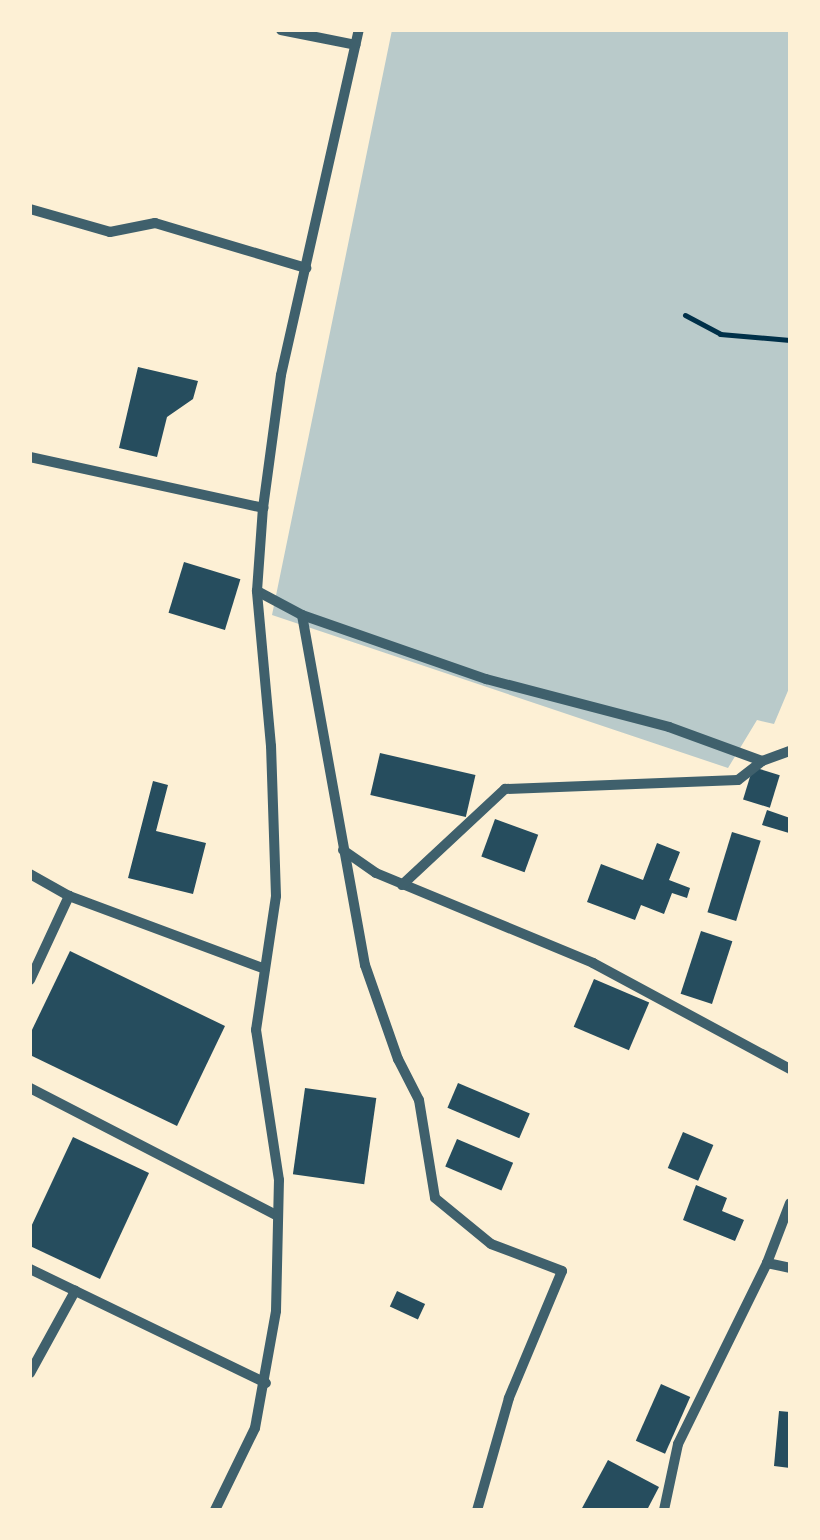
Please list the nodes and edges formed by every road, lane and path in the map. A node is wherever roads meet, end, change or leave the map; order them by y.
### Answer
1 (280, 30) edge
2 (359, 30) edge
3 (356, 45) junction
4 (30, 209) edge
5 (306, 268) junction
6 (684, 316) dead end
7 (790, 340) edge
8 (30, 456) edge
9 (263, 508) junction
10 (257, 591) junction
11 (302, 615) junction
12 (789, 753) edge
13 (762, 761) junction
14 (342, 850) junction
15 (30, 874) edge
16 (402, 885) junction
17 (69, 896) junction
18 (266, 969) junction
19 (30, 980) edge
20 (790, 1069) edge
21 (30, 1088) edge
22 (790, 1203) edge
23 (278, 1216) junction
24 (766, 1263) junction
25 (790, 1268) edge
26 (30, 1269) edge
27 (76, 1291) junction
28 (30, 1374) edge
29 (266, 1383) junction
30 (215, 1510) edge
31 (476, 1510) edge
32 (664, 1510) edge

1 - 3 street
2 - 3 street
3 - 5 street
4 - 5 street
5 - 9 street
6 - 7 path
8 - 9 street
9 - 10 street
10 - 11 street
10 - 18 street
11 - 13 street
11 - 14 street
12 - 13 street
13 - 16 street
14 - 16 street
14 - 31 street
15 - 17 street
16 - 20 street
17 - 18 street
17 - 19 street
18 - 23 street
21 - 23 street
22 - 24 street
23 - 29 street
24 - 25 street
24 - 32 street
26 - 27 street
27 - 28 street
27 - 29 street
29 - 30 street

